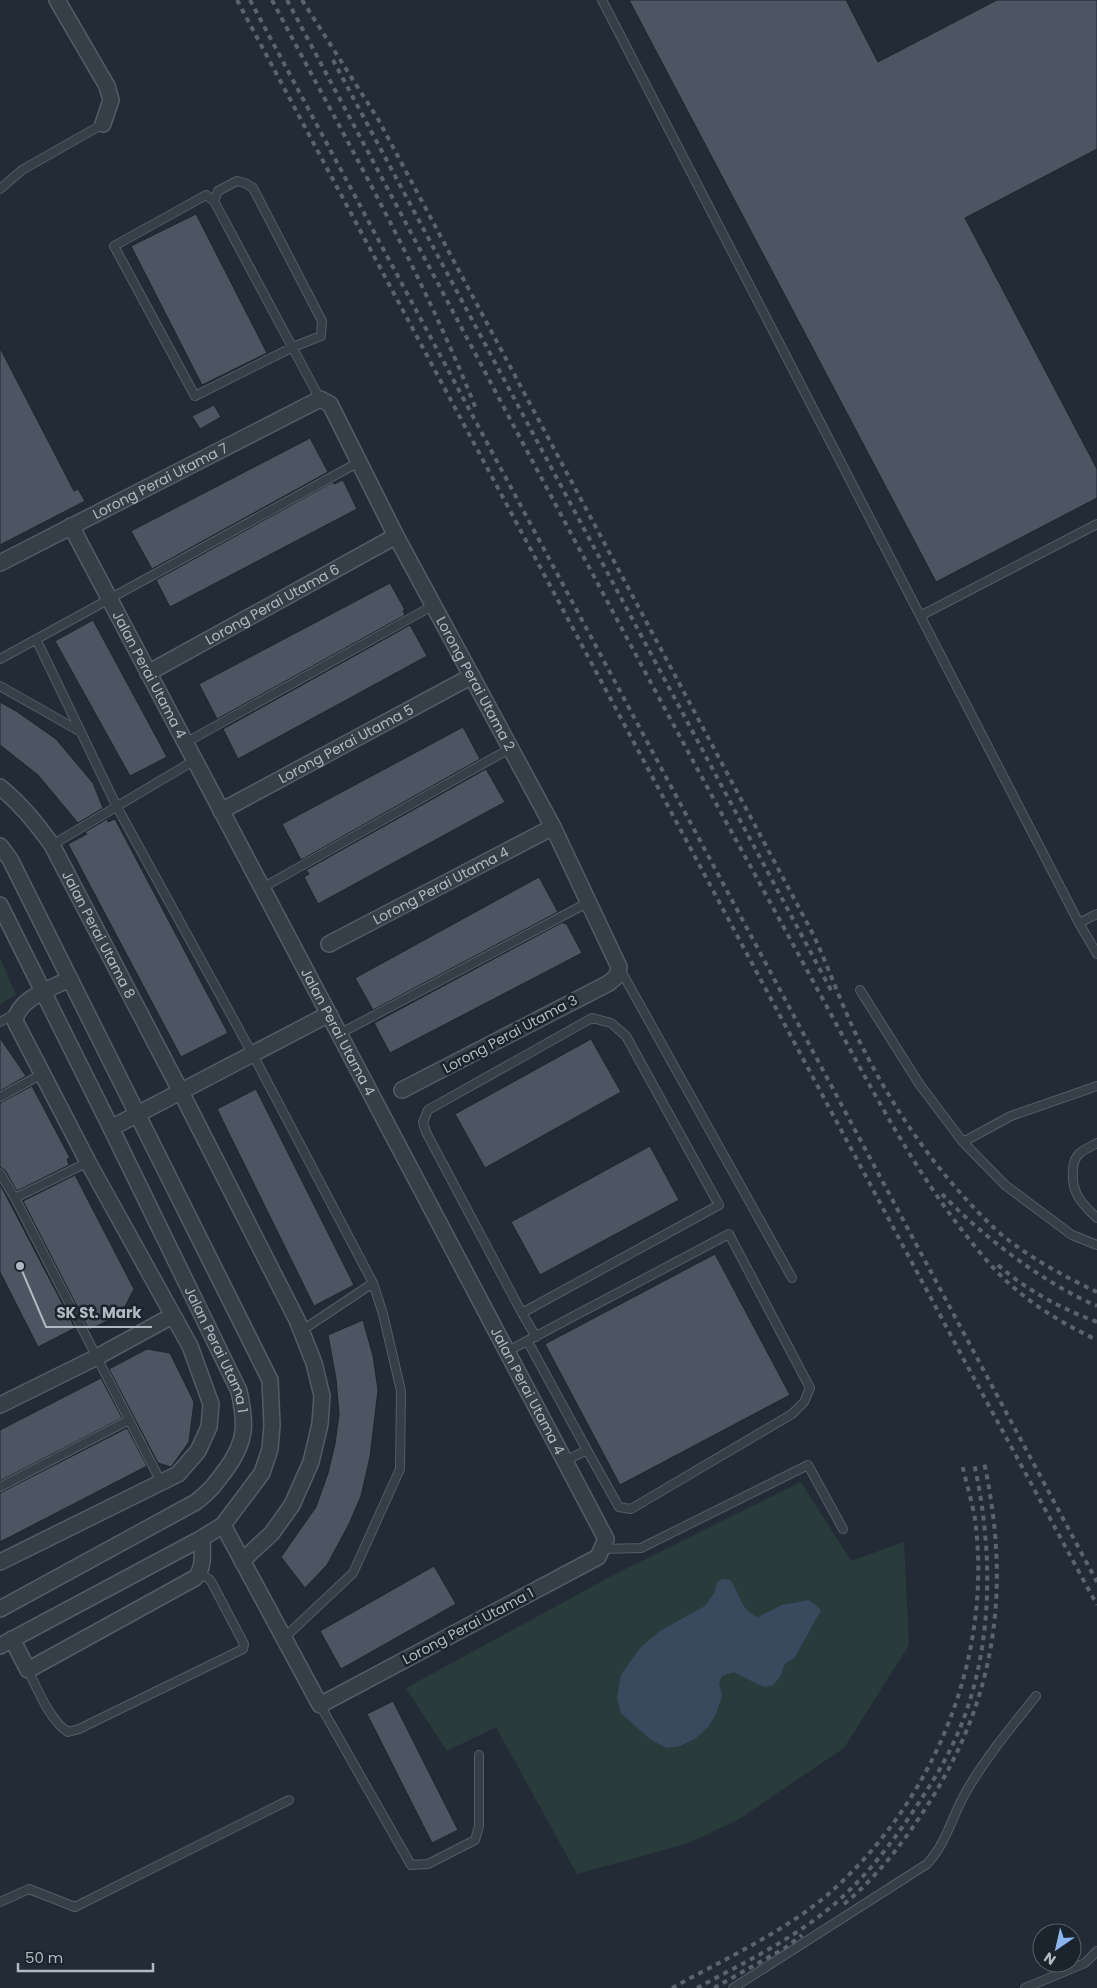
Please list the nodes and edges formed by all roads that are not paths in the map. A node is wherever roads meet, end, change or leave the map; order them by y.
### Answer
1 (57, 0) edge
2 (602, 0) edge
3 (103, 124) joint
4 (0, 189) edge
5 (214, 200) junction
6 (293, 347) junction
7 (320, 399) junction
8 (359, 462) junction
9 (1097, 524) edge
10 (70, 526) junction
11 (396, 536) junction
12 (0, 563) edge
13 (109, 598) junction
14 (434, 605) junction
15 (920, 616) junction
16 (36, 639) junction
17 (0, 659) edge
18 (148, 673) junction
19 (472, 676) junction
20 (0, 686) edge
21 (81, 732) junction
22 (185, 743) junction
23 (511, 748) junction
24 (194, 760) junction
25 (0, 787) edge
26 (117, 807) junction
27 (221, 811) junction
28 (553, 827) junction
29 (52, 845) junction
30 (0, 846) edge
31 (262, 888) junction
32 (589, 902) junction
33 (0, 905) edge
34 (1097, 914) edge
35 (1079, 923) junction
36 (328, 944) dead end
37 (1097, 954) edge
38 (618, 972) junction
39 (70, 979) junction
40 (860, 990) dead end
41 (43, 992) junction
42 (16, 1014) junction
43 (329, 1014) junction
44 (0, 1022) edge
45 (339, 1034) junction
46 (252, 1053) junction
47 (42, 1074) junction
48 (1097, 1086) edge
49 (402, 1090) dead end
50 (181, 1092) junction
51 (0, 1097) edge
52 (138, 1115) junction
53 (111, 1128) junction
54 (963, 1142) junction
55 (1097, 1142) edge
56 (88, 1162) junction
57 (0, 1173) edge
58 (15, 1198) junction
59 (1097, 1218) edge
60 (1097, 1245) edge
61 (792, 1278) dead end
62 (373, 1283) junction
63 (522, 1313) junction
64 (172, 1316) junction
65 (301, 1331) junction
66 (536, 1337) junction
67 (528, 1342) junction
68 (508, 1351) junction
69 (97, 1357) junction
70 (0, 1405) edge
71 (129, 1420) junction
72 (588, 1450) junction
73 (565, 1461) junction
74 (161, 1482) junction
75 (0, 1487) edge
76 (223, 1525) junction
77 (843, 1528) dead end
78 (202, 1538) junction
79 (604, 1544) junction
80 (242, 1561) junction
81 (0, 1562) edge
82 (200, 1574) junction
83 (0, 1609) edge
84 (284, 1638) junction
85 (6, 1643) edge
86 (28, 1670) junction
87 (1036, 1696) dead end
88 (320, 1705) junction
89 (479, 1755) dead end
90 (289, 1800) dead end
91 (0, 1902) edge
92 (1097, 1951) edge
93 (733, 1988) edge
94 (1025, 1988) edge

1 - 3 street
2 - 15 lane
3 - 4 lane
5 - 6 lane
5 - 6 lane
5 - 6 lane
6 - 7 lane
7 - 8 street, Lorong Perai Utama 2
7 - 10 street, Lorong Perai Utama 7
8 - 11 street, Lorong Perai Utama 2
8 - 13 lane
9 - 15 lane
10 - 12 street, Lorong Perai Utama 7
10 - 13 street, Jalan Perai Utama 4
11 - 14 street, Lorong Perai Utama 2
11 - 18 street, Lorong Perai Utama 6
13 - 16 lane
13 - 18 street, Jalan Perai Utama 4
14 - 19 street, Lorong Perai Utama 2
14 - 22 lane
15 - 35 lane
16 - 17 lane
16 - 21 lane
18 - 22 street, Jalan Perai Utama 4
19 - 23 street, Lorong Perai Utama 2
19 - 27 street, Lorong Perai Utama 5
20 - 21 lane
21 - 26 lane
22 - 24 street, Jalan Perai Utama 4
23 - 28 street, Lorong Perai Utama 2
23 - 31 lane
24 - 26 lane
24 - 27 street, Jalan Perai Utama 4
25 - 29 street, Jalan Perai Utama 8
26 - 29 lane
26 - 46 lane
27 - 31 street, Jalan Perai Utama 4
28 - 32 street, Lorong Perai Utama 2
28 - 36 street, Lorong Perai Utama 4
29 - 50 street, Jalan Perai Utama 8
30 - 39 street
31 - 43 street, Jalan Perai Utama 4
32 - 38 street, Lorong Perai Utama 2
32 - 45 lane
33 - 41 street, Jalan Perai Utama 1
34 - 35 lane
35 - 37 lane
38 - 49 street, Lorong Perai Utama 3
38 - 61 lane
39 - 41 street
39 - 52 street
40 - 54 lane
41 - 42 street
41 - 53 street, Jalan Perai Utama 1
42 - 44 lane
42 - 47 street, Jalan Perai Utama 1
43 - 45 street, Jalan Perai Utama 4
43 - 46 street
45 - 68 street, Jalan Perai Utama 4
46 - 50 street
46 - 62 lane
47 - 51 lane
47 - 56 street, Jalan Perai Utama 1
48 - 54 lane
50 - 52 street
50 - 65 street
52 - 53 street
52 - 76 street
53 - 83 street, Jalan Perai Utama 1
54 - 60 lane
55 - 59 lane
56 - 58 lane
56 - 64 street, Jalan Perai Utama 1
57 - 58 lane
58 - 69 lane
62 - 65 lane
62 - 84 lane
63 - 63 lane
63 - 66 lane
64 - 69 street
64 - 74 street, Jalan Perai Utama 1
65 - 80 street
66 - 67 lane
66 - 72 lane
67 - 68 lane
67 - 72 lane
68 - 73 street, Jalan Perai Utama 4
69 - 70 street
69 - 71 lane
71 - 74 lane
71 - 75 lane
72 - 73 lane
73 - 79 street, Jalan Perai Utama 4
74 - 81 street, Jalan Perai Utama 1
76 - 78 street
76 - 80 street
77 - 79 lane
78 - 82 street
78 - 85 street
79 - 88 street, Lorong Perai Utama 1
80 - 84 street
82 - 86 street
82 - 86 lane
84 - 88 street
85 - 86 street
87 - 93 lane
88 - 89 lane
90 - 91 lane
92 - 94 lane

